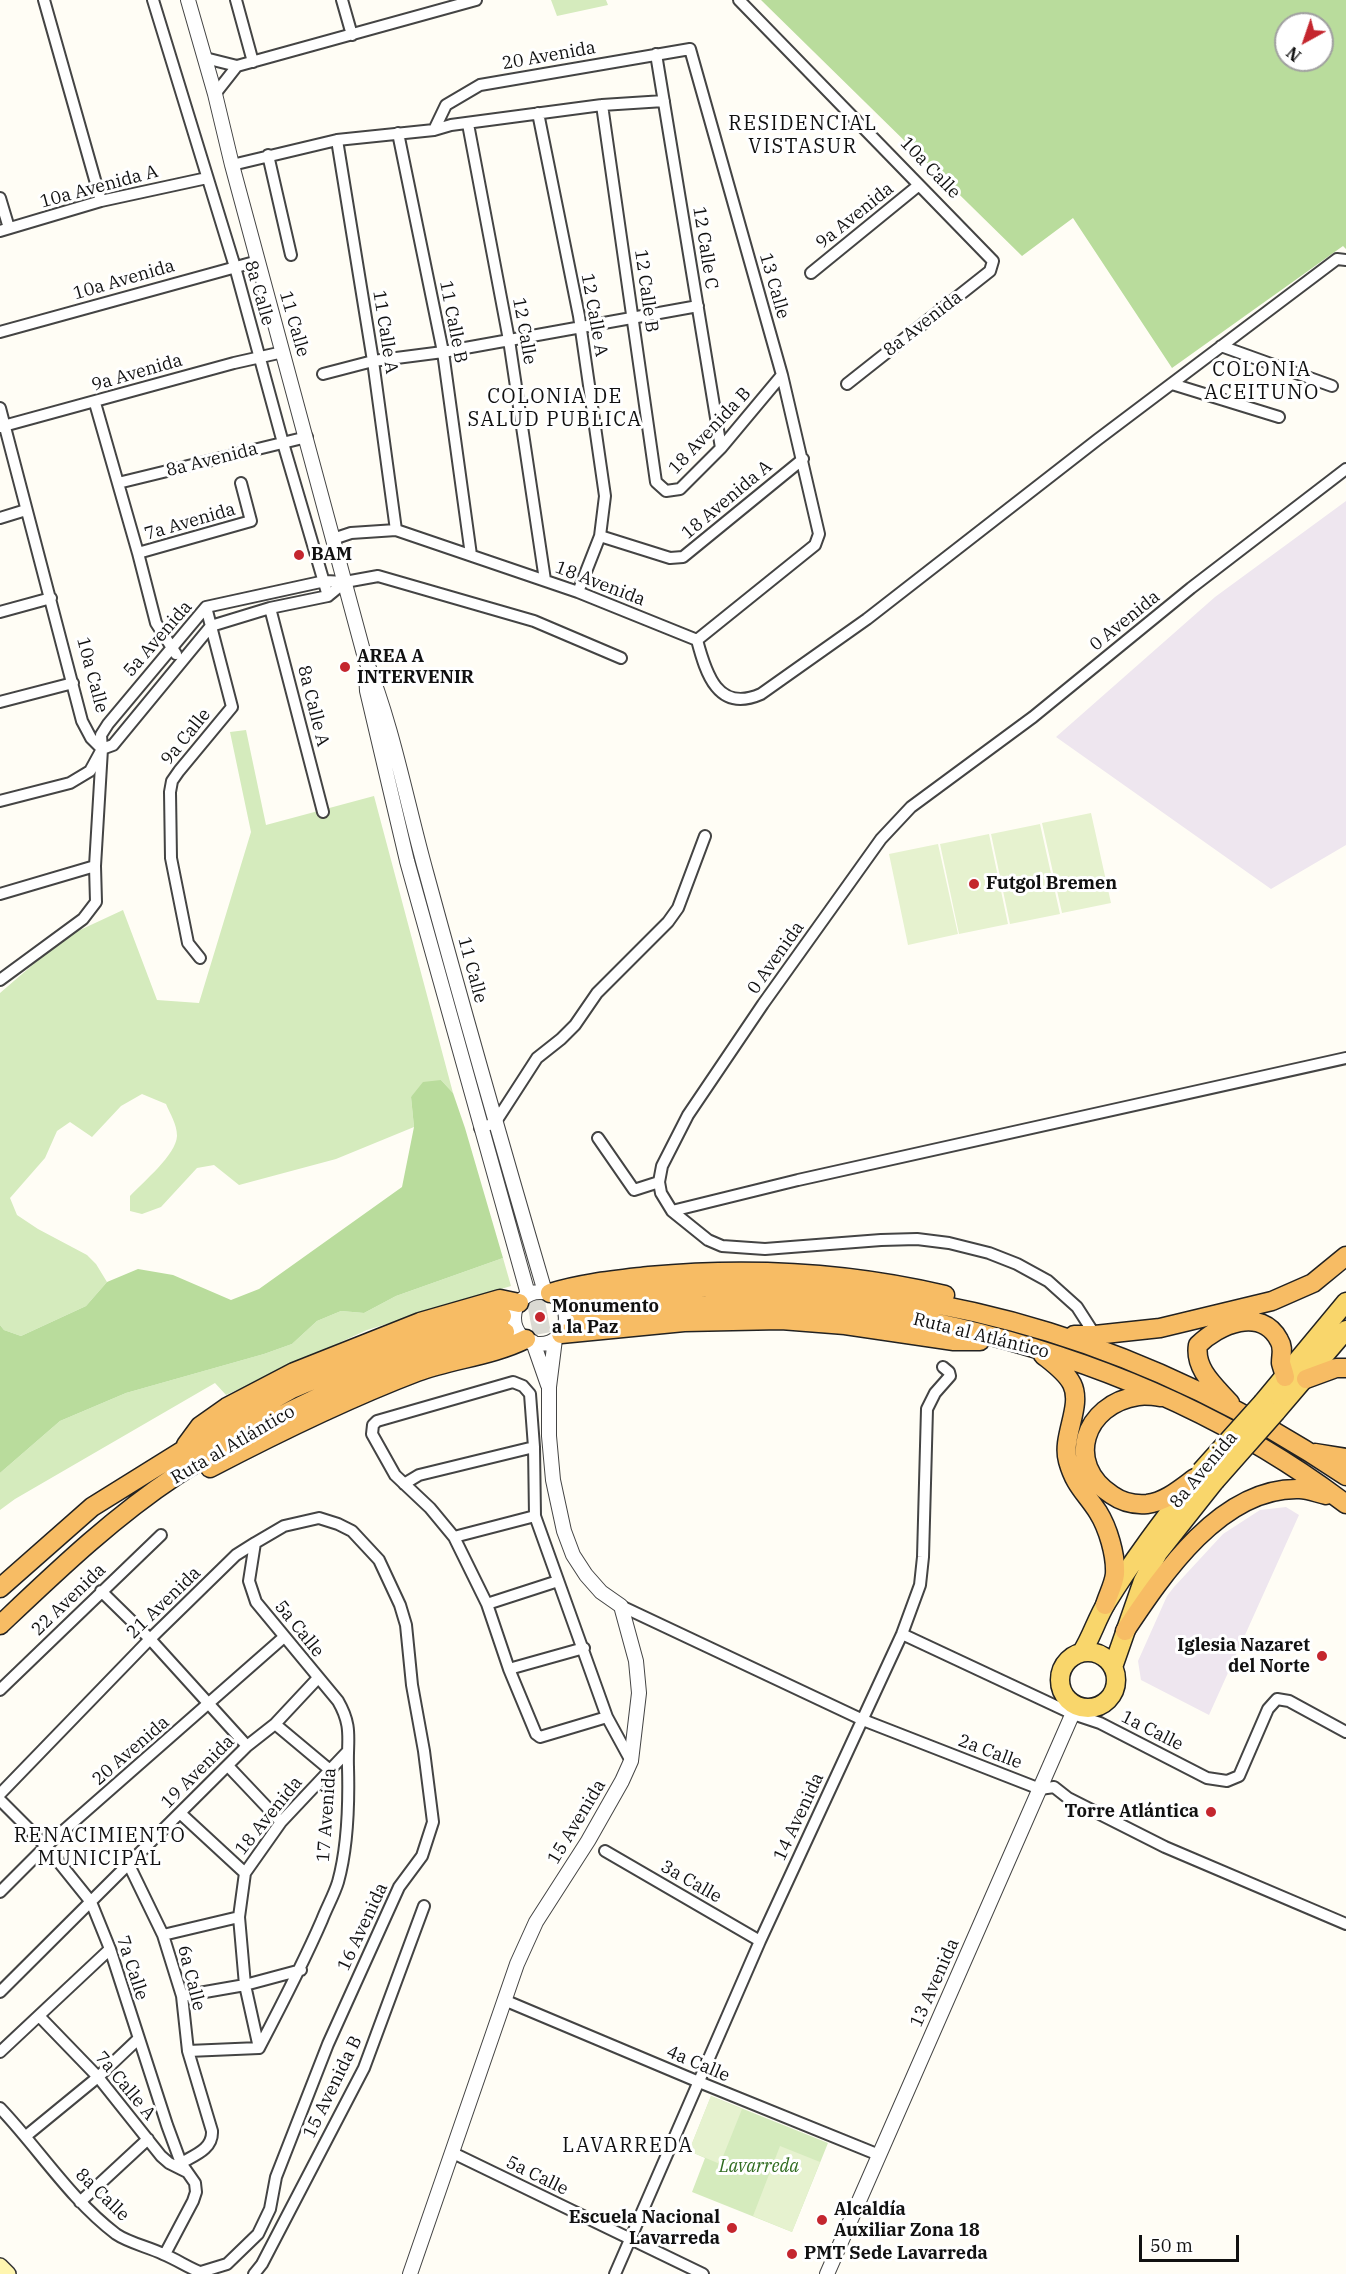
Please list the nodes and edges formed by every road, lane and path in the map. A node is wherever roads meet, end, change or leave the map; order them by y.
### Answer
1 (44, 0) edge
2 (153, 0) edge
3 (188, 0) edge
4 (236, 0) edge
5 (342, 0) edge
6 (476, 0) edge
7 (739, 0) edge
8 (352, 35) junction
9 (690, 49) joint
10 (656, 54) junction
11 (205, 58) junction
12 (253, 62) junction
13 (237, 66) junction
14 (215, 94) junction
15 (664, 101) junction
16 (602, 105) junction
17 (538, 113) junction
18 (468, 124) junction
19 (434, 130) junction
20 (398, 133) junction
21 (337, 140) junction
22 (268, 155) junction
23 (232, 165) junction
24 (207, 178) junction
25 (919, 184) junction
26 (0, 198) edge
27 (101, 201) junction
28 (4, 230) edge
29 (291, 255) dead end
30 (1346, 260) edge
31 (258, 261) junction
32 (993, 261) joint
33 (235, 267) junction
34 (811, 273) dead end
35 (698, 306) junction
36 (634, 319) junction
37 (580, 328) junction
38 (0, 332) edge
39 (509, 340) junction
40 (1221, 346) junction
41 (443, 351) junction
42 (283, 352) junction
43 (260, 357) junction
44 (373, 361) junction
45 (323, 374) dead end
46 (782, 375) junction
47 (847, 384) dead end
48 (1172, 384) junction
49 (1332, 386) dead end
50 (95, 403) junction
51 (0, 408) edge
52 (1279, 417) dead end
53 (3, 427) edge
54 (307, 437) junction
55 (283, 443) junction
56 (721, 448) junction
57 (803, 459) junction
58 (1346, 469) edge
59 (657, 482) joint
60 (118, 483) junction
61 (241, 483) dead end
62 (26, 510) junction
63 (0, 518) edge
64 (396, 530) junction
65 (600, 536) junction
66 (333, 539) junction
67 (138, 554) junction
68 (471, 555) junction
69 (545, 580) junction
70 (325, 581) junction
71 (345, 582) junction
72 (578, 592) junction
73 (328, 596) junction
74 (51, 598) junction
75 (206, 607) junction
76 (270, 608) junction
77 (0, 612) edge
78 (211, 626) junction
79 (697, 640) junction
80 (171, 649) junction
81 (365, 658) junction
82 (621, 658) dead end
83 (183, 660) junction
84 (74, 683) junction
85 (0, 702) edge
86 (102, 749) junction
87 (0, 801) edge
88 (323, 812) dead end
89 (705, 836) dead end
90 (95, 866) junction
91 (0, 894) edge
92 (200, 958) dead end
93 (0, 980) edge
94 (1346, 1058) edge
95 (495, 1123) junction
96 (480, 1128) junction
97 (598, 1138) dead end
98 (659, 1182) junction
99 (672, 1211) junction
100 (1346, 1256) edge
101 (547, 1293) junction
102 (524, 1299) junction
103 (1346, 1302) edge
104 (991, 1315) junction
105 (1038, 1328) junction
106 (1346, 1330) edge
107 (1095, 1335) junction
108 (558, 1337) junction
109 (529, 1340) junction
110 (1013, 1342) junction
111 (1035, 1348) junction
112 (943, 1366) dead end
113 (1346, 1368) edge
114 (1285, 1377) junction
115 (1306, 1379) junction
116 (549, 1387) junction
117 (1167, 1397) junction
118 (1270, 1407) junction
119 (1235, 1408) junction
120 (549, 1436) junction
121 (533, 1442) junction
122 (1302, 1450) junction
123 (182, 1451) junction
124 (1346, 1458) edge
125 (177, 1475) junction
126 (1346, 1476) edge
127 (1204, 1477) junction
128 (404, 1484) junction
129 (1343, 1501) edge
130 (535, 1516) junction
131 (161, 1535) dead end
132 (454, 1537) junction
133 (255, 1543) junction
134 (379, 1560) joint
135 (558, 1581) junction
136 (0, 1588) edge
137 (101, 1591) junction
138 (487, 1604) junction
139 (1105, 1605) junction
140 (621, 1606) junction
141 (0, 1625) edge
142 (1125, 1631) junction
143 (902, 1634) junction
144 (285, 1637) junction
145 (150, 1639) junction
146 (584, 1648) junction
147 (1082, 1652) junction
148 (1113, 1667) junction
149 (509, 1669) junction
150 (318, 1678) junction
151 (0, 1690) edge
152 (210, 1704) junction
153 (1074, 1710) junction
154 (607, 1717) junction
155 (863, 1720) junction
156 (275, 1724) junction
157 (350, 1728) joint
158 (1346, 1732) edge
159 (247, 1746) junction
160 (348, 1751) junction
161 (631, 1761) junction
162 (228, 1766) junction
163 (330, 1770) junction
164 (1040, 1789) junction
165 (0, 1794) edge
166 (0, 1800) edge
167 (180, 1813) junction
168 (281, 1822) junction
169 (46, 1846) junction
170 (605, 1851) dead end
171 (129, 1865) junction
172 (245, 1873) junction
173 (0, 1892) edge
174 (91, 1902) junction
175 (424, 1906) dead end
176 (239, 1917) junction
177 (1346, 1924) edge
178 (163, 1935) junction
179 (760, 1941) junction
180 (110, 1950) junction
181 (301, 1970) junction
182 (245, 1985) junction
183 (0, 1992) edge
184 (182, 1996) junction
185 (504, 2000) junction
186 (40, 2017) junction
187 (138, 2039) junction
188 (259, 2048) junction
189 (188, 2051) junction
190 (0, 2052) edge
191 (98, 2077) junction
192 (699, 2082) junction
193 (0, 2108) edge
194 (27, 2136) junction
195 (148, 2139) junction
196 (453, 2153) junction
197 (879, 2155) junction
198 (184, 2168) junction
199 (80, 2202) junction
200 (630, 2240) junction
201 (165, 2254) junction
202 (199, 2273) edge
203 (254, 2274) edge
204 (410, 2274) edge
205 (615, 2274) edge
206 (703, 2274) edge
207 (827, 2274) edge

1 - 27 street
2 - 24 street, 8a Calle
3 - 11 street, 11 Calle
4 - 12 street
5 - 8 street
6 - 8 street
7 - 25 street, 10a Calle
8 - 12 street
9 - 10 street, 20 Avenida
9 - 46 street, 13 Calle
10 - 15 street, 12 Calle C
10 - 19 street, 20 Avenida
11 - 13 street
11 - 14 street, 11 Calle
12 - 13 street
13 - 14 street
14 - 23 street, 11 Calle
15 - 16 street
15 - 35 street, 12 Calle C
16 - 17 street
16 - 36 street, 12 Calle B
17 - 18 street
17 - 37 street, 12 Calle A
18 - 19 street
18 - 39 street, 12 Calle
19 - 20 street
20 - 21 street
20 - 41 street, 11 Calle B
21 - 22 street
21 - 44 street, 11 Calle A
22 - 23 street
22 - 29 street
23 - 31 street, 11 Calle
24 - 27 street, 10a Avenida A
24 - 33 street, 8a Calle
25 - 32 street, 10a Calle
25 - 34 street, 9a Avenida
26 - 28 street
27 - 28 street, 10a Avenida A
30 - 40 street
31 - 33 street, 10a Avenida
31 - 42 street, 11 Calle
32 - 47 street, 8a Avenida
33 - 38 street, 10a Avenida
33 - 43 street, 8a Calle
35 - 36 street
35 - 56 street, 12 Calle C
36 - 37 street
36 - 59 street, 12 Calle B
37 - 39 street
37 - 65 street, 12 Calle A
39 - 41 street
39 - 69 street, 12 Calle
40 - 48 street
40 - 49 street
41 - 44 street
41 - 68 street, 11 Calle B
42 - 43 street, 9a Avenida
42 - 54 street, 11 Calle
43 - 50 street, 9a Avenida
43 - 55 street, 8a Calle
44 - 45 street
44 - 64 street, 11 Calle A
46 - 56 street, 18 Avenida B
46 - 57 street, 13 Calle
48 - 52 street
48 - 79 street
50 - 53 street, 9a Avenida
50 - 60 street
51 - 53 street, 10a Calle
53 - 62 street, 10a Calle
54 - 55 street, 8a Avenida
54 - 66 street, 11 Calle
55 - 60 street, 8a Avenida
55 - 70 street, 8a Calle
56 - 59 street, 18 Avenida B
57 - 65 street, 18 Avenida A
57 - 79 street, 13 Calle
58 - 98 street, 0 Avenida
60 - 67 street
61 - 67 street, 7a Avenida
62 - 63 street
62 - 74 street, 10a Calle
64 - 66 street, 18 Avenida
64 - 68 street, 18 Avenida
65 - 72 street, 12 Calle A
66 - 71 street, 11 Calle
67 - 80 street
68 - 69 street, 18 Avenida
69 - 72 street, 18 Avenida
70 - 71 street, 5a Avenida
70 - 73 street, 8a Calle
70 - 75 street, 5a Avenida
71 - 73 street, 5a Avenida
71 - 81 street, 11 Calle
71 - 82 street, 5a Avenida
72 - 79 street, 18 Avenida
73 - 76 street, 5a Avenida
74 - 77 street
74 - 84 street, 10a Calle
75 - 78 street, 9a Calle
75 - 80 street, 5a Avenida
76 - 78 street, 5a Avenida
76 - 88 street, 8a Calle A
78 - 83 street, 5a Avenida
78 - 92 street, 9a Calle
80 - 83 street
80 - 86 street, 5a Avenida
81 - 95 street, 11 Calle
81 - 96 street, 11 Calle
83 - 86 street, 5a Avenida
84 - 85 street
84 - 86 street, 10a Calle
86 - 87 street, 5a Avenida
86 - 90 street
89 - 95 street
90 - 91 street
90 - 93 street
94 - 99 street
95 - 96 street
95 - 101 street, 11 Calle
96 - 102 street, 11 Calle
97 - 98 street
98 - 99 street
99 - 107 street
100 - 107 highway
101 - 102 street
101 - 104 highway
101 - 108 street
102 - 109 street
102 - 123 highway
103 - 114 main road, 8a Avenida
104 - 105 highway, Ruta al Atlántico
104 - 110 highway, Ruta al Atlántico
105 - 107 highway
105 - 119 highway, Ruta al Atlántico
106 - 115 main road, 8a Avenida
108 - 109 street
108 - 110 highway
108 - 116 street
109 - 116 street
109 - 125 highway
110 - 111 highway, Ruta al Atlántico
111 - 117 highway, Ruta al Atlántico
111 - 139 highway
112 - 143 street, 14 Avenida
113 - 115 highway
114 - 118 main road, 8a Avenida
114 - 119 highway
115 - 118 main road, 8a Avenida
116 - 120 street
117 - 127 highway
117 - 129 highway, Ruta al Atlántico
118 - 127 main road, 8a Avenida, bridge
119 - 122 highway, Ruta al Atlántico
120 - 121 street
120 - 140 street
121 - 128 street
121 - 128 street
121 - 130 street
122 - 124 highway
122 - 126 highway, Ruta al Atlántico
123 - 125 highway, Ruta al Atlántico
123 - 136 highway, Ruta al Atlántico
125 - 141 highway, Ruta al Atlántico
127 - 139 main road, 8a Avenida
127 - 142 main road, 8a Avenida
128 - 132 street
129 - 142 highway
130 - 132 street
130 - 135 street
131 - 137 street, 22 Avenida
132 - 138 street
133 - 134 street, 21 Avenida
133 - 144 street, 5a Calle
133 - 145 street, 21 Avenida
134 - 202 street, 16 Avenida
135 - 138 street
135 - 146 street
137 - 145 street
137 - 151 street, 22 Avenida
138 - 149 street
139 - 147 main road, 8a Avenida
140 - 155 street, 2a Calle
140 - 161 street, 15 Avenida
142 - 148 main road, 8a Avenida
143 - 153 street, 1a Calle
143 - 155 street, 14 Avenida
144 - 150 street, 5a Calle
144 - 152 street, 20 Avenida
145 - 152 street
145 - 165 street, 21 Avenida
146 - 149 street
146 - 154 street
147 - 148 main road
147 - 153 main road
148 - 153 main road
149 - 154 street
150 - 156 street, 19 Avenida
150 - 157 street, 5a Calle
152 - 159 street
152 - 169 street, 20 Avenida
153 - 158 street, 1a Calle
153 - 164 street, 13 Avenida
154 - 161 street
155 - 164 street, 2a Calle
155 - 179 street, 14 Avenida
156 - 159 street, 19 Avenida
156 - 163 street
157 - 160 street, 17 Avenida
159 - 162 street, 19 Avenida
160 - 163 street, 18 Avenida
160 - 181 street, 17 Avenida
161 - 185 street, 15 Avenida
162 - 167 street, 19 Avenida
162 - 168 street
163 - 168 street, 18 Avenida
164 - 177 street, 2a Calle
164 - 197 street, 13 Avenida
166 - 169 street, 7a Calle
167 - 171 street, 19 Avenida
167 - 172 street
168 - 172 street, 18 Avenida
169 - 173 street, 20 Avenida
169 - 174 street, 7a Calle
170 - 179 street, 3a Calle
171 - 174 street, 19 Avenida
171 - 178 street, 6a Calle
172 - 176 street, 18 Avenida
174 - 180 street, 7a Calle
174 - 183 street, 19 Avenida
175 - 203 street, 15 Avenida B
176 - 178 street
176 - 182 street
178 - 184 street, 6a Calle
179 - 192 street, 14 Avenida
180 - 186 street
180 - 187 street, 7a Calle
181 - 182 street
181 - 188 street, 17 Avenida
182 - 184 street
182 - 188 street
184 - 189 street, 6a Calle
185 - 192 street, 4a Calle
185 - 196 street, 15 Avenida
186 - 190 street
186 - 191 street, 7a Calle A
187 - 191 street
187 - 198 street, 7a Calle
188 - 189 street
189 - 198 street, 6a Calle
191 - 194 street
191 - 195 street, 7a Calle A
192 - 197 street, 4a Calle
192 - 200 street, 14 Avenida
193 - 194 street, 8a Calle
194 - 199 street, 8a Calle
195 - 198 street, 7a Calle A
195 - 199 street
196 - 200 street, 5a Calle
196 - 204 street, 15 Avenida
197 - 207 street, 13 Avenida
198 - 201 street
199 - 201 street, 8a Calle
200 - 205 street, 14 Avenida
200 - 206 street, 5a Calle
201 - 202 street, 8a Calle

